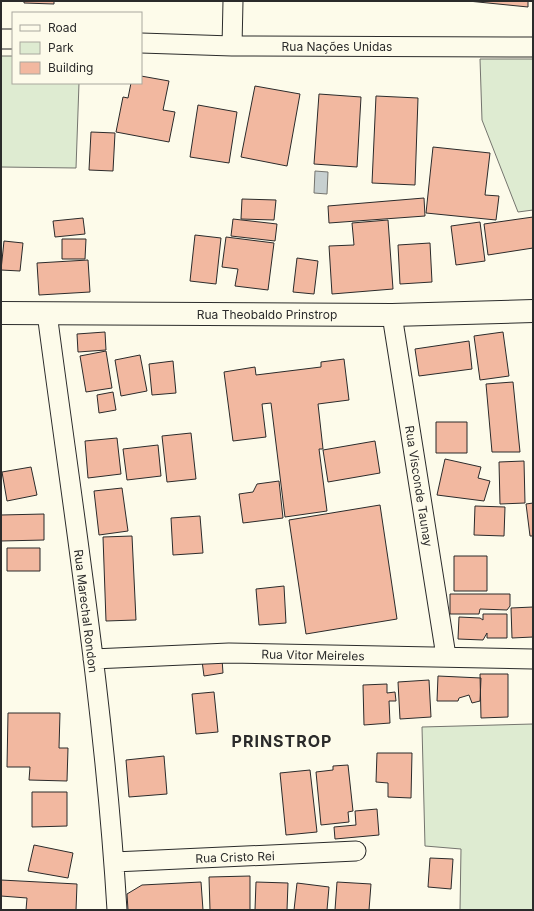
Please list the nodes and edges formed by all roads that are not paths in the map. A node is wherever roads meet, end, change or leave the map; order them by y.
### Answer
1 (233, 1) edge
2 (1, 39) edge
3 (12, 39) edge
4 (142, 43) edge
5 (232, 46) junction
6 (533, 47) edge
7 (533, 311) edge
8 (1, 313) edge
9 (47, 313) junction
10 (392, 314) junction
11 (446, 656) junction
12 (93, 659) junction
13 (533, 659) edge
14 (356, 851) dead end
15 (114, 862) junction
16 (117, 910) edge

1 - 5 street
2 - 3 street
4 - 5 street, Rua Nações Unidas
5 - 6 street, Rua Nações Unidas
7 - 10 street, Rua Theobaldo Prinstrop
8 - 9 street, Rua Theobaldo Prinstrop
9 - 10 street, Rua Theobaldo Prinstrop
9 - 12 street, Rua Marechal Rondon
10 - 11 street, Rua Visconde Taunay
11 - 12 street, Rua Vitor Meireles
11 - 13 street, Rua Vitor Meireles
12 - 15 street, Rua Marechal Rondon
14 - 15 street, Rua Cristo Rei
15 - 16 street, Rua Marechal Rondon

